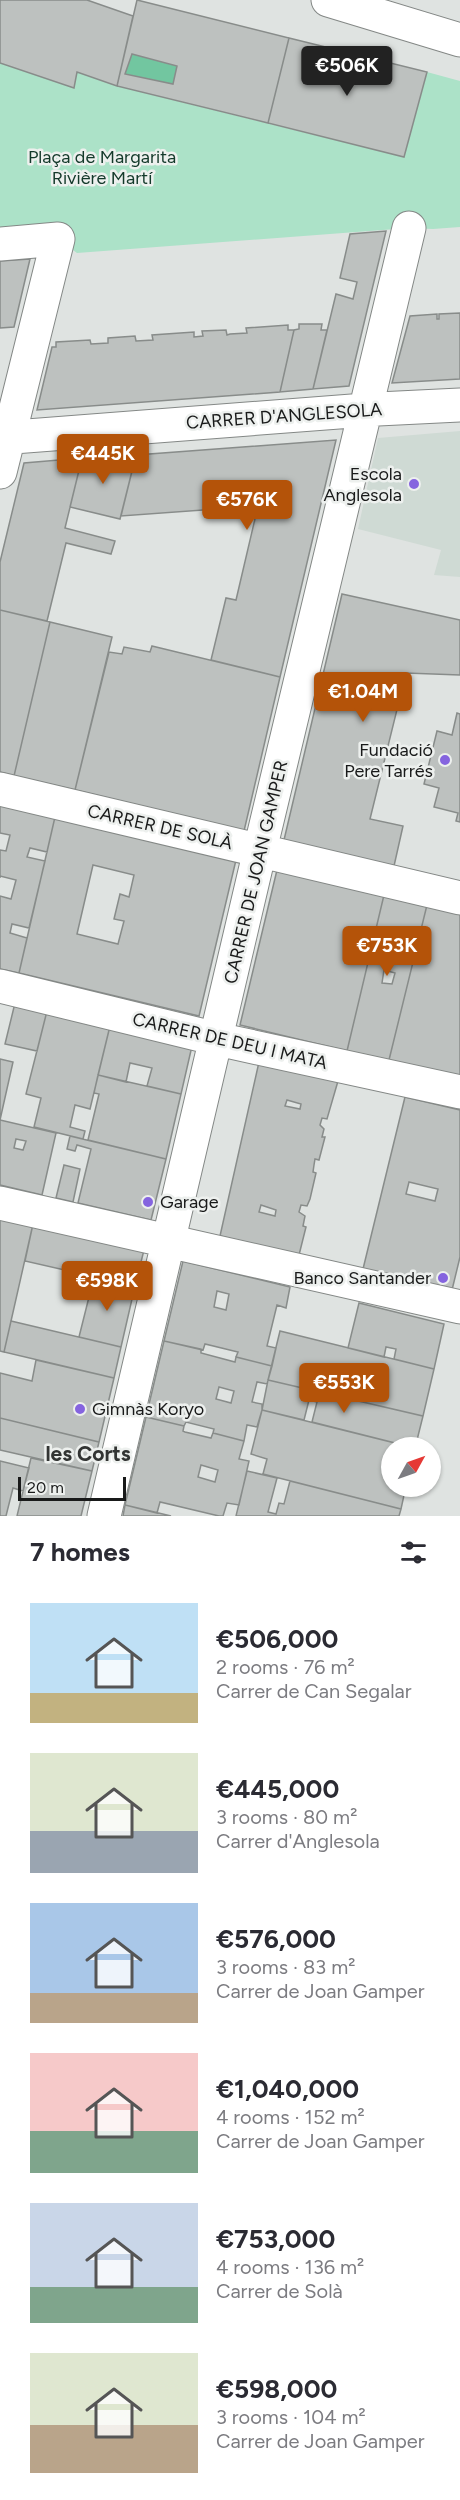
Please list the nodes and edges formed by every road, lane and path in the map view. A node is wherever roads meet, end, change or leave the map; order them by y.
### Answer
1 (328, 0) edge
2 (460, 40) edge
3 (409, 228) dead end
4 (0, 244) edge
5 (460, 405) edge
6 (364, 410) junction
7 (3, 436) edge
8 (0, 472) edge
9 (0, 789) edge
10 (260, 850) junction
11 (460, 898) edge
12 (0, 986) edge
13 (217, 1039) junction
14 (460, 1092) edge
15 (0, 1203) edge
16 (168, 1243) junction
17 (460, 1307) edge
18 (104, 1516) edge

1 - 2 street
3 - 6 street, CARRER DE JOAN GAMPER
4 - 7 street
5 - 6 street, CARRER D'ANGLESOLA
6 - 7 street, CARRER D'ANGLESOLA
6 - 10 street, CARRER DE JOAN GAMPER
7 - 8 street
9 - 10 street, CARRER DE SOLÀ
10 - 11 street, CARRER DE SOLÀ
10 - 13 street, CARRER DE JOAN GAMPER
12 - 13 street, CARRER DE DEU I MATA
13 - 14 street, CARRER DE DEU I MATA
13 - 16 street, CARRER DE JOAN GAMPER
15 - 16 street
16 - 17 street
16 - 18 street, CARRER DE JOAN GAMPER

